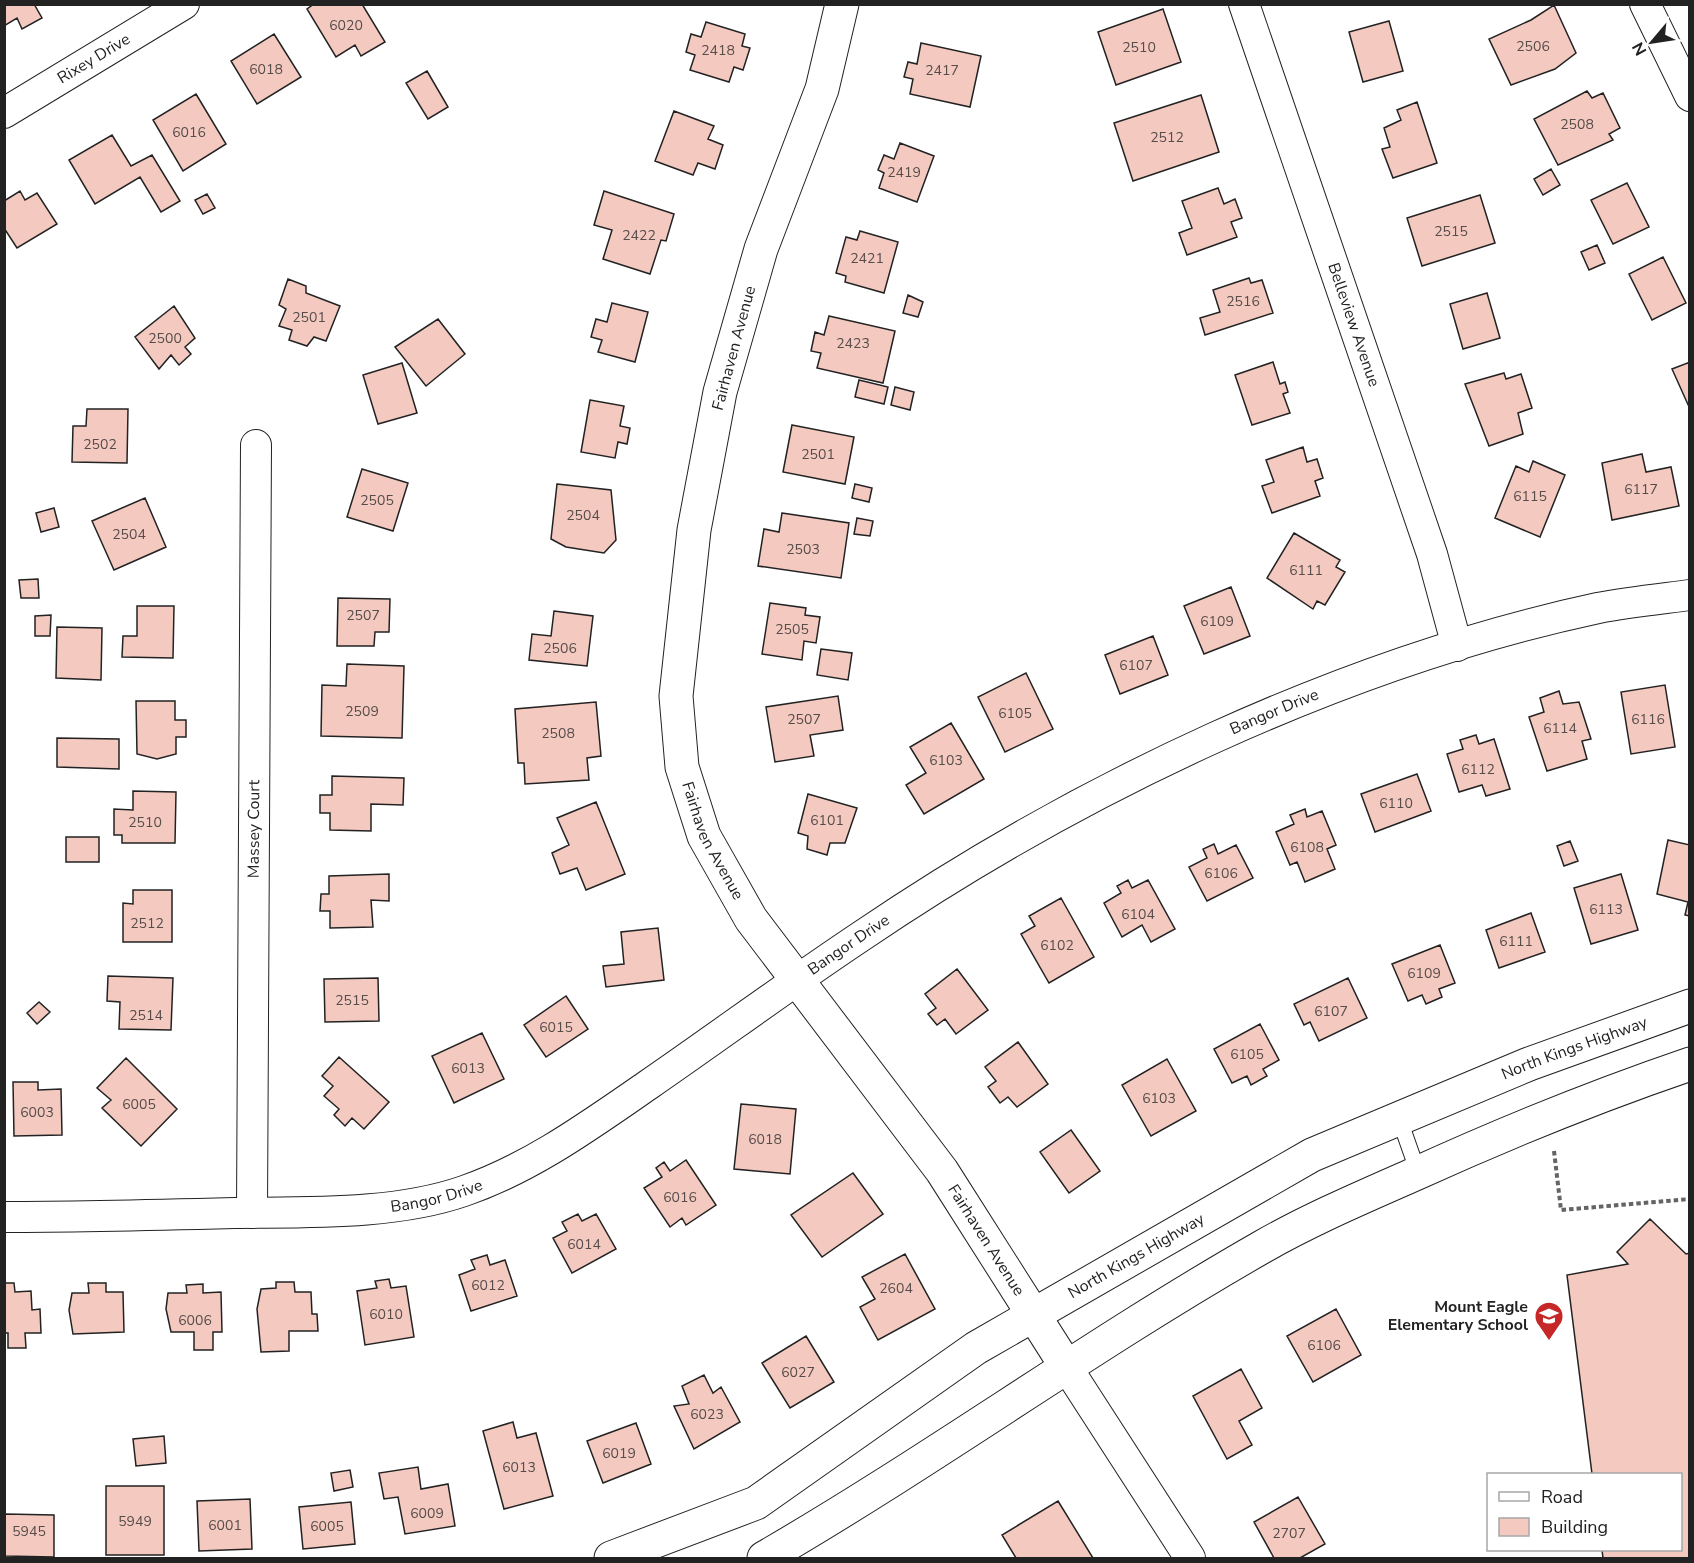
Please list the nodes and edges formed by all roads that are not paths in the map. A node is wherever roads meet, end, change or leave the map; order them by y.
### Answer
1 (184, 4) edge
2 (842, 4) edge
3 (1244, 4) edge
4 (1646, 4) edge
5 (1689, 96) edge
6 (4, 113) edge
7 (256, 445) dead end
8 (1689, 595) edge
9 (1457, 646) junction
10 (799, 980) junction
11 (1689, 1006) edge
12 (1689, 1064) edge
13 (1399, 1118) junction
14 (1418, 1172) junction
15 (252, 1213) junction
16 (4, 1217) edge
17 (1033, 1314) junction
18 (1066, 1366) junction
19 (611, 1558) edge
20 (764, 1558) edge
21 (1190, 1558) edge

1 - 6 street, Rixey Drive
2 - 10 main road, Fairhaven Avenue
3 - 9 street, Belleview Avenue
4 - 5 street
7 - 15 street, Massey Court
8 - 9 street, Bangor Drive
9 - 10 street, Bangor Drive
10 - 15 street, Bangor Drive
10 - 17 main road, Fairhaven Avenue
11 - 13 main road, North Kings Highway
12 - 14 main road
13 - 14 lane
13 - 17 main road, North Kings Highway
14 - 18 main road
15 - 16 street, Bangor Drive
17 - 18 main road, Fairhaven Avenue
17 - 19 main road, North Kings Highway
18 - 20 main road
18 - 21 street, Fairhaven Avenue

